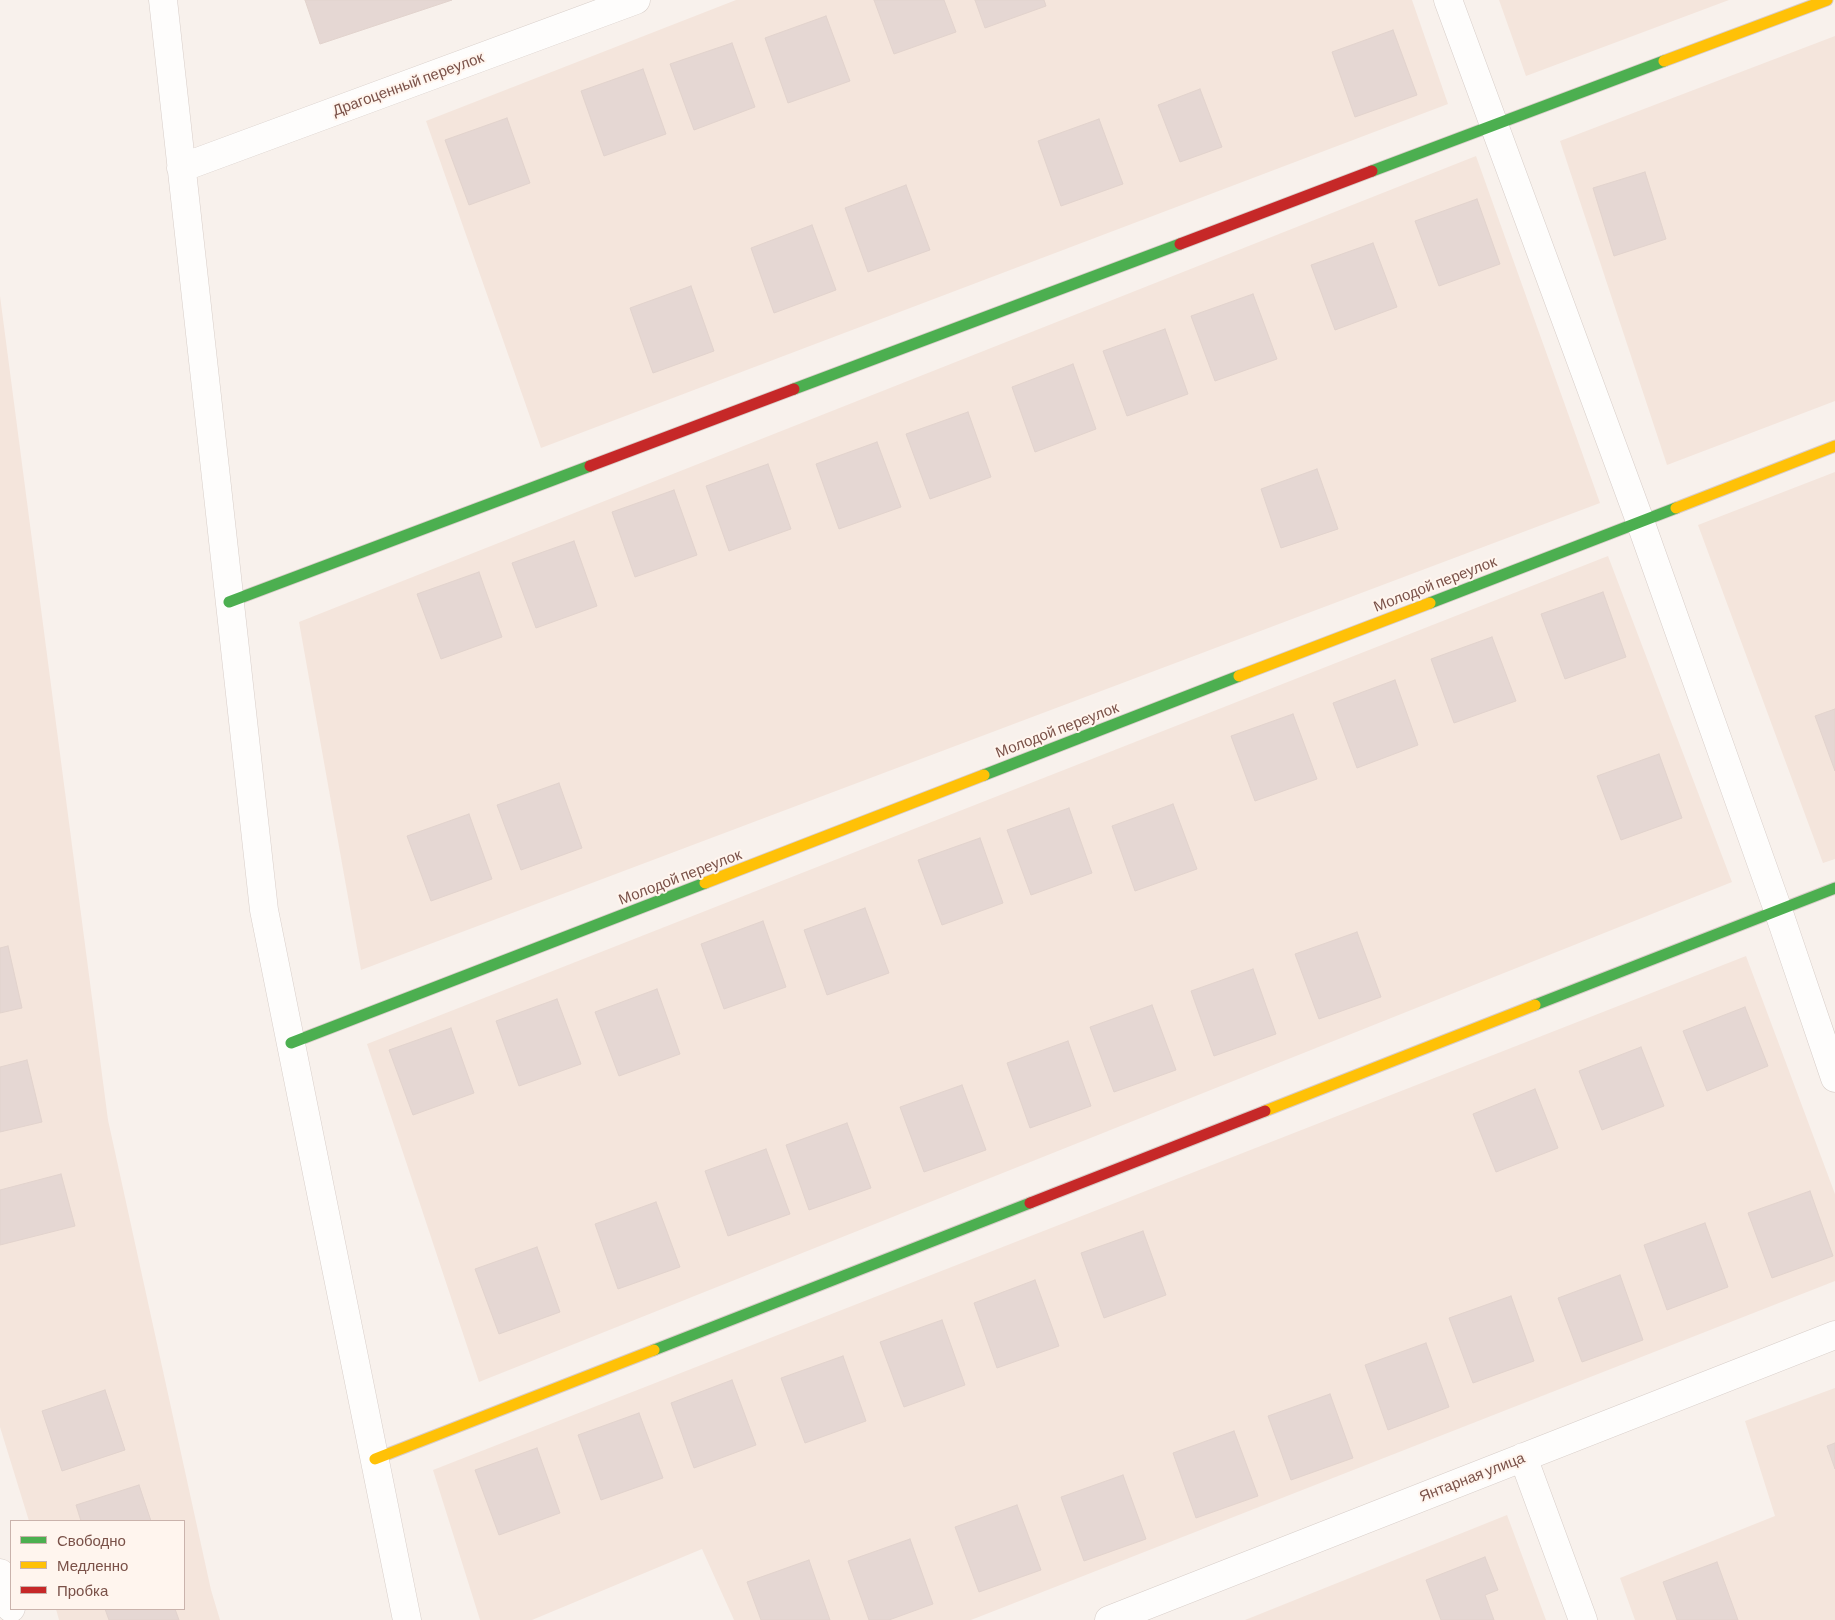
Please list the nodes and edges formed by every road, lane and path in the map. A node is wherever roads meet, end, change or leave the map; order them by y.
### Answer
1 (162, 0) edge
2 (636, 0) edge
3 (1448, 0) edge
4 (1827, 0) edge
5 (1494, 127) junction
6 (181, 168) junction
7 (1835, 446) edge
8 (1640, 521) junction
9 (230, 602) junction
10 (1835, 888) edge
11 (1778, 910) junction
12 (291, 1043) junction
13 (1835, 1078) edge
14 (1835, 1335) edge
15 (1523, 1457) junction
16 (375, 1459) junction
17 (0, 1573) edge
18 (10, 1605) edge
19 (1115, 1619) edge
20 (407, 1620) edge
21 (1583, 1620) edge

1 - 6 street
2 - 6 street, Драгоценный переулок
3 - 5 street
4 - 5 street
5 - 8 street
5 - 9 street
6 - 9 street
7 - 8 street, Молодой переулок
8 - 11 street
8 - 12 street, Молодой переулок
9 - 12 street
10 - 11 street
11 - 13 street
11 - 16 street
12 - 16 street
14 - 15 street, Янтарная улица
15 - 19 street, Янтарная улица
15 - 21 street
16 - 20 street
17 - 18 street

